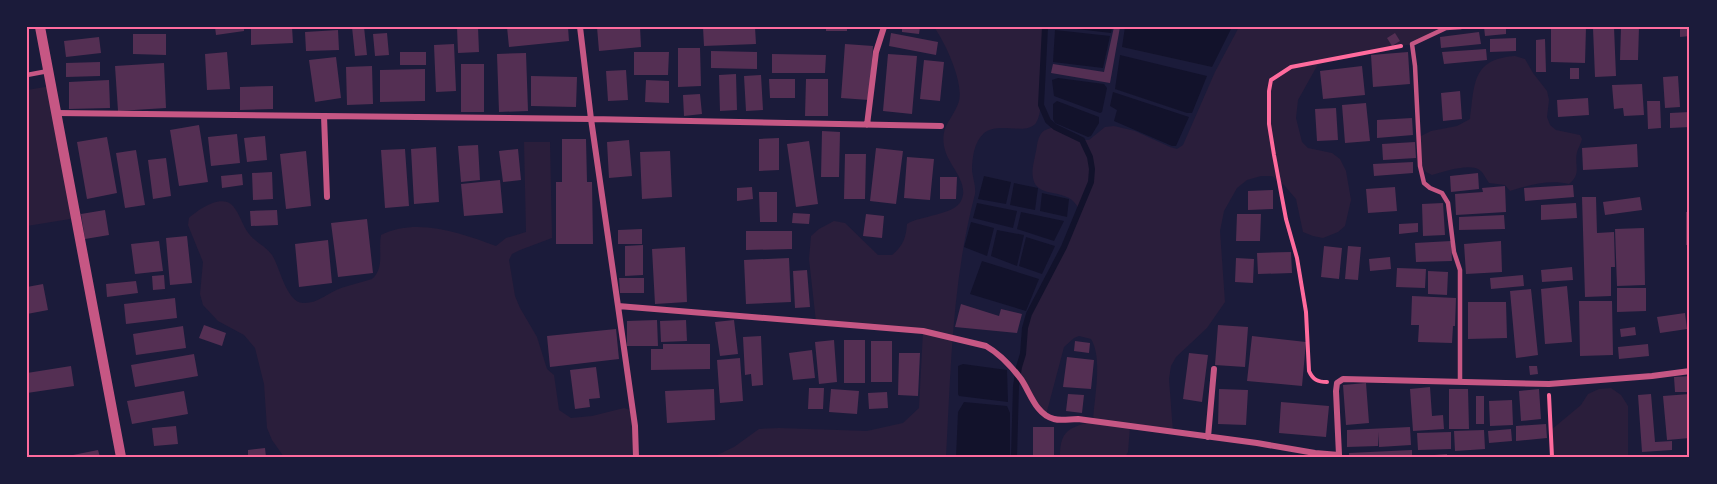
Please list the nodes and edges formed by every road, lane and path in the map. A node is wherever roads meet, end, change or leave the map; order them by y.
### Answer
1 (40, 27) edge
2 (580, 27) edge
3 (884, 27) edge
4 (1461, 27) edge
5 (1412, 44) junction
6 (48, 71) junction
7 (27, 75) edge
8 (56, 113) junction
9 (324, 116) junction
10 (591, 119) junction
11 (867, 125) junction
12 (941, 126) dead end
13 (327, 196) dead end
14 (618, 306) junction
15 (1214, 369) dead end
16 (1690, 371) edge
17 (1460, 382) junction
18 (1337, 383) junction
19 (1549, 384) junction
20 (1208, 437) junction
21 (1339, 456) edge
22 (120, 457) edge
23 (636, 457) edge
24 (1552, 457) edge

1 - 6 street
2 - 10 street
3 - 11 street
4 - 5 lane
5 - 17 lane
5 - 18 path
6 - 7 lane
6 - 8 street
8 - 9 street
8 - 22 street
9 - 10 street
9 - 13 street
10 - 11 street
10 - 14 street
11 - 12 street
14 - 20 street
14 - 23 street
15 - 20 street
16 - 19 street
17 - 18 street
17 - 19 street
18 - 21 street
19 - 24 path
20 - 21 street

